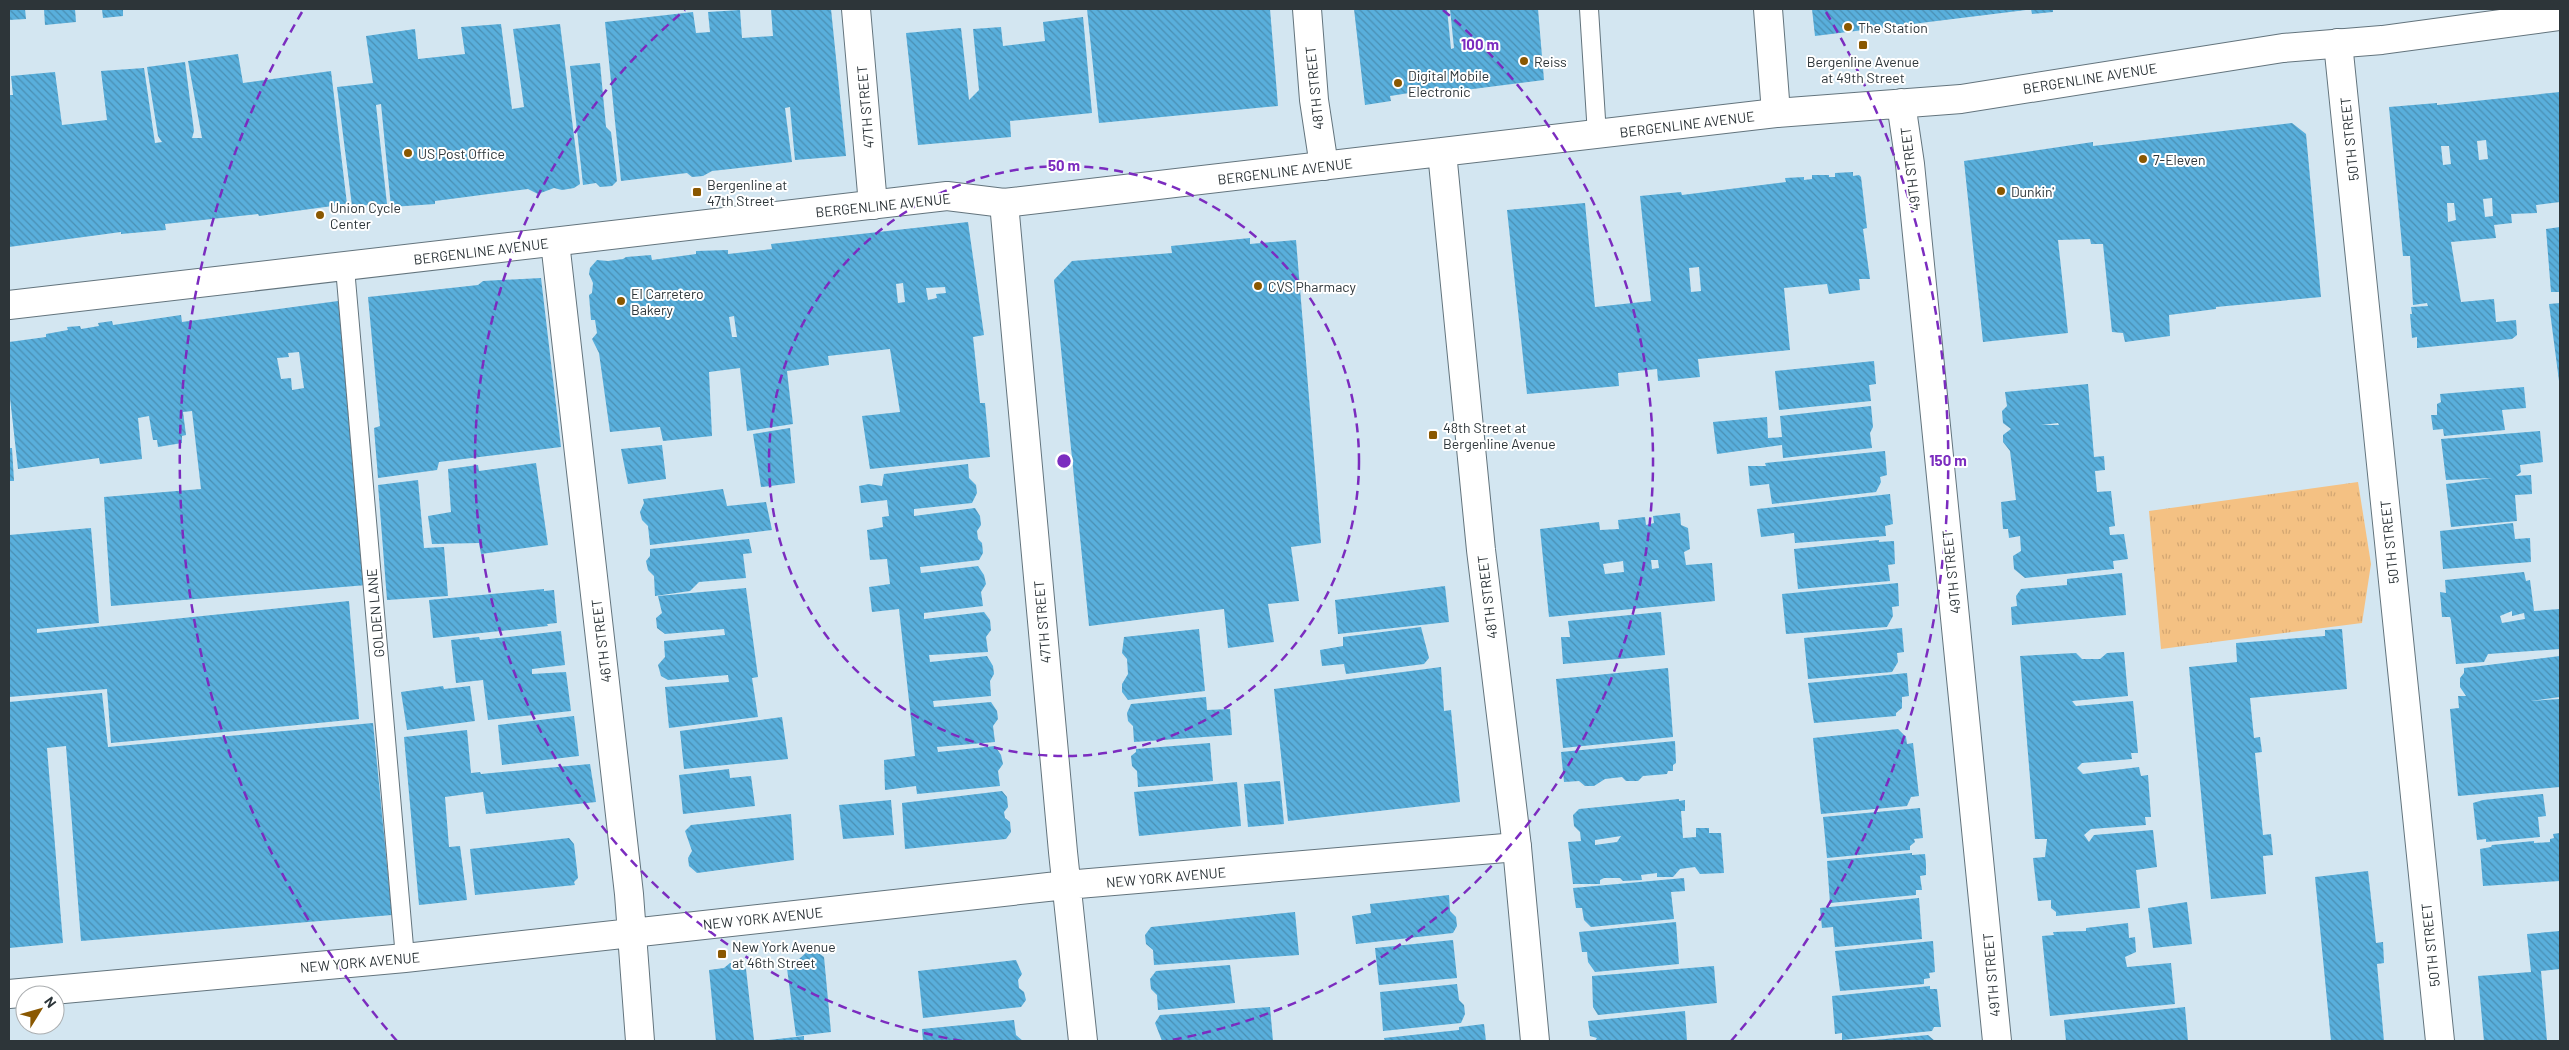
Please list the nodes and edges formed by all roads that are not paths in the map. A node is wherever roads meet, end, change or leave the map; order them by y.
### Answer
1 (856, 9) edge
2 (1307, 9) edge
3 (1589, 9) edge
4 (1768, 9) edge
5 (2560, 16) edge
6 (2338, 43) junction
7 (1901, 103) junction
8 (1776, 113) junction
9 (1597, 135) junction
10 (1442, 152) junction
11 (1324, 166) junction
12 (1004, 203) junction
13 (873, 205) junction
14 (556, 242) junction
15 (345, 268) junction
16 (9, 305) edge
17 (1517, 847) junction
18 (1066, 885) junction
19 (631, 932) junction
20 (405, 958) junction
21 (9, 994) edge
22 (640, 1041) edge
23 (1083, 1041) edge
24 (1535, 1041) edge
25 (1997, 1041) edge
26 (2440, 1041) edge

1 - 13 street, 47TH STREET
2 - 11 street, 48TH STREET
3 - 9 lane
4 - 8 street
5 - 6 street, BERGENLINE AVENUE
6 - 7 street, BERGENLINE AVENUE
6 - 26 street, 50TH STREET
7 - 8 street, BERGENLINE AVENUE
7 - 25 street, 49TH STREET
8 - 9 street, BERGENLINE AVENUE
9 - 10 street, BERGENLINE AVENUE
10 - 11 street, BERGENLINE AVENUE
10 - 17 street, 48TH STREET
11 - 12 street, BERGENLINE AVENUE
12 - 13 street, BERGENLINE AVENUE
12 - 18 street, 47TH STREET
13 - 14 street, BERGENLINE AVENUE
14 - 15 street, BERGENLINE AVENUE
14 - 19 street, 46TH STREET
15 - 16 street, BERGENLINE AVENUE
15 - 20 lane, GOLDEN LANE
17 - 18 street, NEW YORK AVENUE
17 - 24 street, 48TH STREET
18 - 19 street, NEW YORK AVENUE
18 - 23 street, 47TH STREET
19 - 20 street, NEW YORK AVENUE
19 - 22 street, 46TH STREET
20 - 21 street, NEW YORK AVENUE

